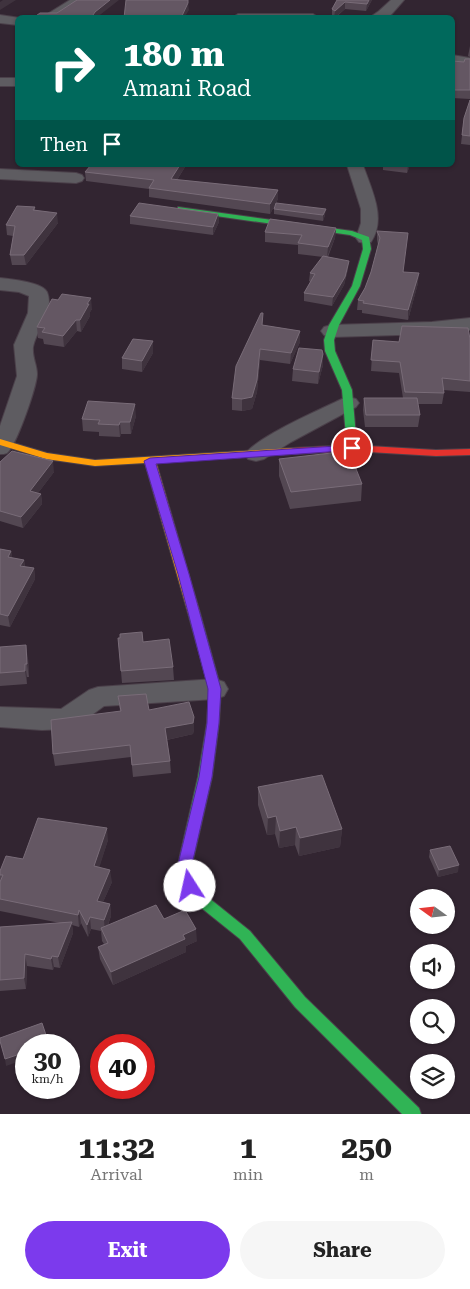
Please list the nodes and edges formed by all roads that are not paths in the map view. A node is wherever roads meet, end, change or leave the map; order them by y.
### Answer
1 (79, 0) edge
2 (398, 0) edge
3 (53, 15) edge
4 (382, 15) edge
5 (0, 18) edge
6 (15, 20) edge
7 (455, 60) edge
8 (470, 62) edge
9 (0, 82) edge
10 (15, 82) edge
11 (356, 167) edge
12 (0, 174) edge
13 (76, 178) dead end
14 (173, 208) edge
15 (365, 238) junction
16 (0, 284) edge
17 (470, 324) edge
18 (331, 331) junction
19 (349, 403) junction
20 (2, 444) edge
21 (352, 448) junction
22 (470, 452) edge
23 (256, 454) junction
24 (150, 461) junction
25 (215, 689) junction
26 (0, 717) edge
27 (413, 1114) edge

1 - 3 street
2 - 4 street
5 - 6 street
7 - 8 street
9 - 10 street
11 - 15 street
12 - 13 street
14 - 15 street
15 - 18 street
16 - 20 street
17 - 18 street
18 - 19 street
19 - 21 street
19 - 23 street
20 - 24 street
21 - 22 street
21 - 23 street
23 - 24 street
24 - 25 street
25 - 26 street
25 - 27 street

